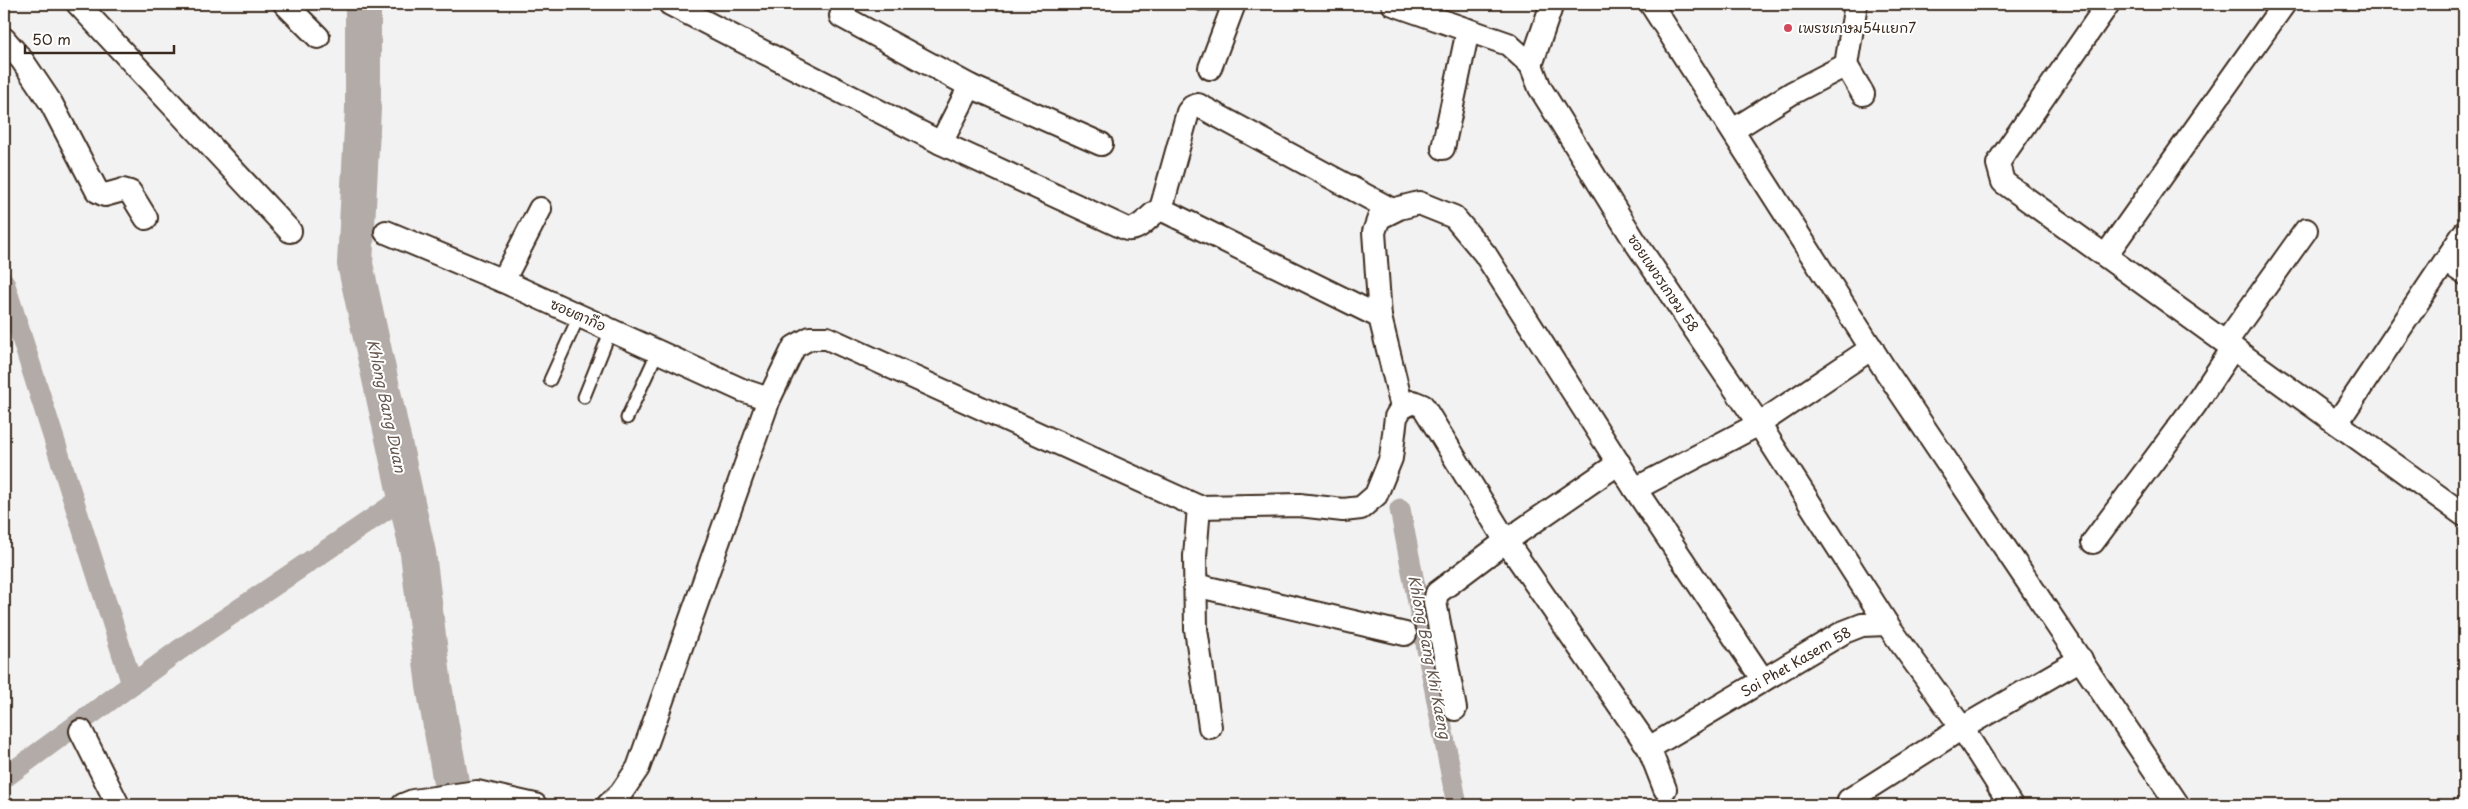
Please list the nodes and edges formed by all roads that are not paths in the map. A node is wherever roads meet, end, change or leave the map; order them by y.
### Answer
1 (78, 4) edge
2 (284, 4) edge
3 (670, 4) edge
4 (1200, 4) edge
5 (1223, 4) edge
6 (1234, 4) edge
7 (1393, 4) edge
8 (1552, 4) edge
9 (1652, 4) edge
10 (1856, 4) edge
11 (2108, 4) edge
12 (2284, 4) edge
13 (841, 16) dead end
14 (1468, 30) junction
15 (318, 37) dead end
16 (4, 39) edge
17 (1531, 65) junction
18 (1846, 65) junction
19 (1210, 68) dead end
20 (970, 86) junction
21 (1863, 94) dead end
22 (1733, 130) junction
23 (942, 144) junction
24 (1101, 144) dead end
25 (1443, 148) dead end
26 (540, 209) dead end
27 (1161, 209) junction
28 (1392, 210) junction
29 (146, 218) dead end
30 (2306, 230) dead end
31 (290, 231) dead end
32 (386, 232) dead end
33 (2464, 233) edge
34 (2106, 255) junction
35 (2455, 267) edge
36 (503, 282) junction
37 (578, 316) junction
38 (1380, 317) junction
39 (611, 330) junction
40 (2229, 345) junction
41 (1872, 348) junction
42 (658, 351) junction
43 (550, 380) dead end
44 (584, 397) dead end
45 (769, 399) junction
46 (1402, 407) junction
47 (627, 418) dead end
48 (2337, 423) junction
49 (1759, 424) junction
50 (1619, 463) junction
51 (1635, 489) junction
52 (1199, 507) junction
53 (2464, 515) edge
54 (1506, 541) junction
55 (2093, 542) dead end
56 (1195, 585) junction
57 (1887, 624) junction
58 (1405, 634) dead end
59 (2081, 659) junction
60 (1763, 680) junction
61 (1455, 709) dead end
62 (1210, 727) dead end
63 (1962, 728) junction
64 (81, 731) dead end
65 (1649, 748) junction
66 (1665, 789) dead end
67 (1850, 800) dead end
68 (408, 803) edge
69 (118, 805) edge
70 (535, 805) edge
71 (608, 805) edge
72 (2011, 805) edge
73 (2178, 805) edge

1 - 31 street
2 - 15 street
3 - 23 street
4 - 5 lane
6 - 19 street
7 - 14 street, ซอยเพชรเกษม 58
8 - 17 street
9 - 22 street
10 - 18 street
11 - 34 street
12 - 34 street
13 - 20 street
14 - 17 street, ซอยเพชรเกษม 58
14 - 25 street
16 - 29 street
17 - 49 street, ซอยเพชรเกษม 58
18 - 21 street
18 - 22 street
20 - 23 street
20 - 24 street
22 - 41 street
23 - 27 street
26 - 36 street
27 - 28 street
27 - 38 street
28 - 38 street
28 - 50 street
30 - 40 street
32 - 36 street, ซอยตากือ
33 - 35 street
34 - 40 street
35 - 48 street
36 - 37 street, ซอยตากือ
37 - 39 street, ซอยตากือ
37 - 43 lane
38 - 46 street
39 - 42 street, ซอยตากือ
39 - 44 lane
40 - 48 street
40 - 55 street
41 - 49 street
41 - 59 street
42 - 45 street, ซอยตากือ
42 - 47 lane
45 - 52 street
45 - 71 street
46 - 52 street
46 - 54 street
48 - 53 street
49 - 51 street
49 - 57 street, ซอยเพชรเกษม 58
50 - 51 street
50 - 54 street
51 - 60 street
52 - 56 street
54 - 61 street
54 - 65 street
56 - 58 street
56 - 62 street
57 - 60 street, Soi Phet Kasem 58
57 - 63 street
59 - 63 street
59 - 73 street
60 - 65 street, Soi Phet Kasem 58
63 - 67 street
63 - 72 street
64 - 69 street
65 - 66 street
68 - 70 street

